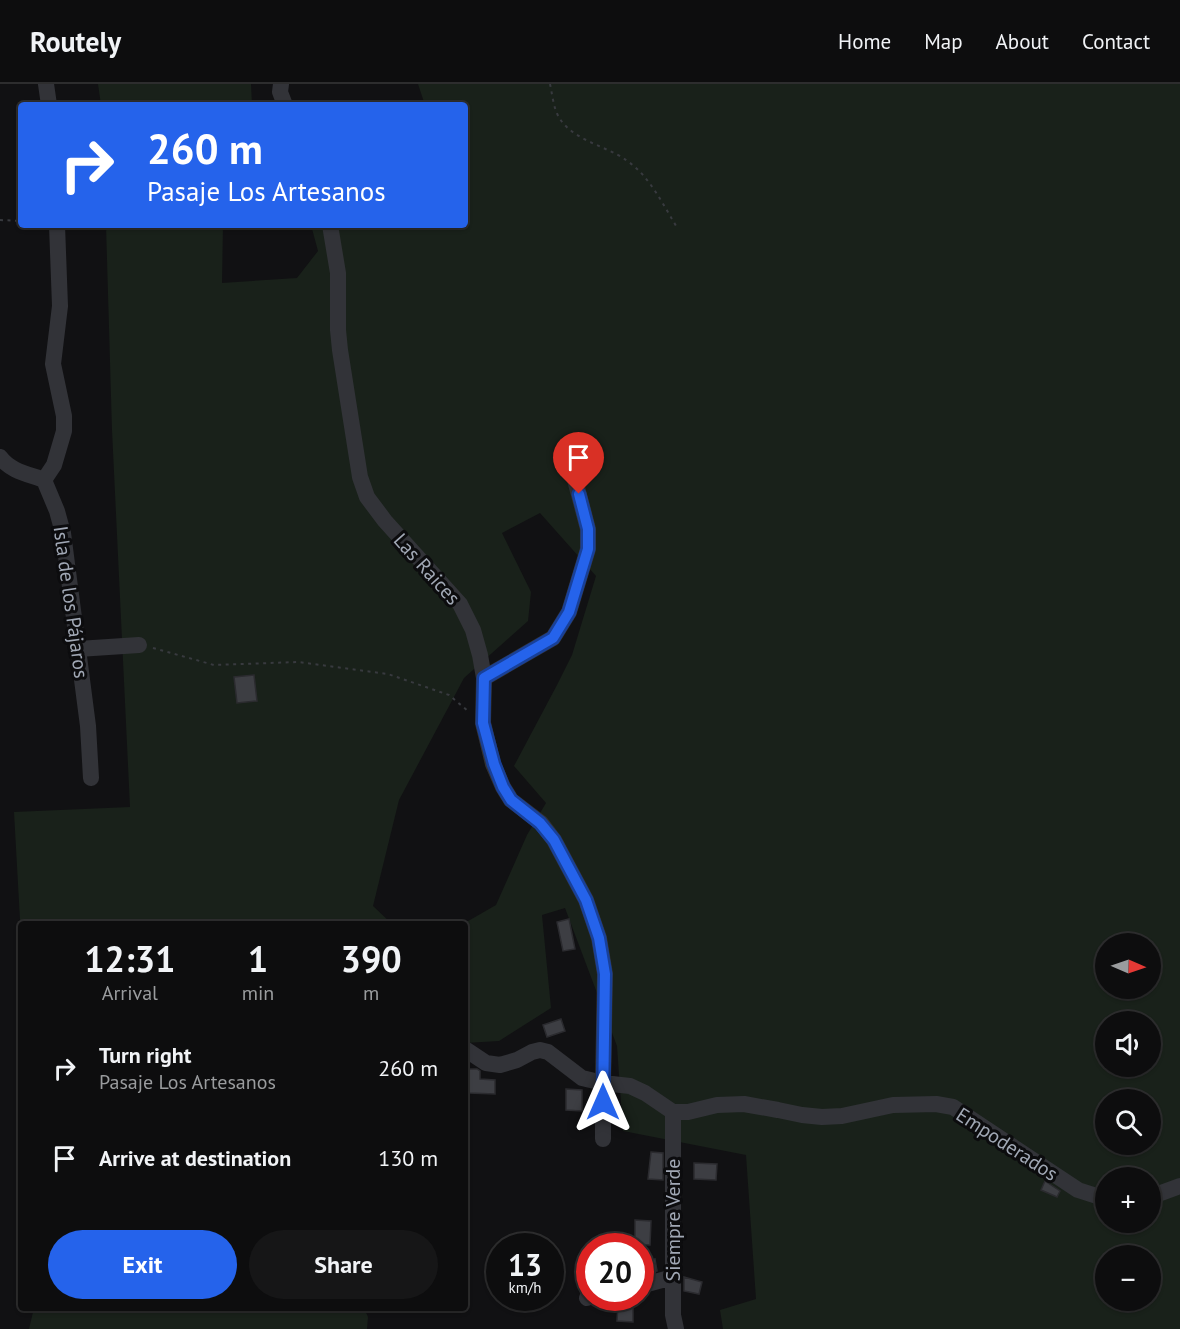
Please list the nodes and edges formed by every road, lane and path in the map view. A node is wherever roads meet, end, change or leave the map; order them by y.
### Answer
1 (46, 84) edge
2 (281, 84) edge
3 (550, 84) edge
4 (49, 102) edge
5 (284, 102) edge
6 (0, 220) edge
7 (18, 221) edge
8 (57, 228) edge
9 (330, 228) edge
10 (678, 229) dead end
11 (0, 457) edge
12 (574, 476) dead end
13 (44, 480) junction
14 (139, 645) joint
15 (78, 649) junction
16 (484, 678) junction
17 (483, 723) junction
18 (91, 777) dead end
19 (468, 1051) edge
20 (603, 1083) junction
21 (673, 1112) junction
22 (603, 1139) dead end
23 (1180, 1186) edge
24 (1161, 1193) edge
25 (1095, 1195) edge
26 (673, 1277) junction
27 (654, 1282) edge
28 (676, 1329) edge

1 - 4 street
2 - 5 street
3 - 10 path
6 - 7 path
8 - 13 street
9 - 16 street, Las Raices
11 - 13 street
12 - 16 street
13 - 15 street, Isla de los Pájaros
14 - 15 street
14 - 17 path
15 - 18 street, Isla de los Pájaros
16 - 17 street, Las Raices
17 - 20 street, Las Raices
19 - 20 street
20 - 21 street
20 - 22 street, Las Raices
21 - 25 street, Empoderados
21 - 26 street, Siempre Verde
23 - 24 street
26 - 27 street
26 - 28 street, Siempre Verde

